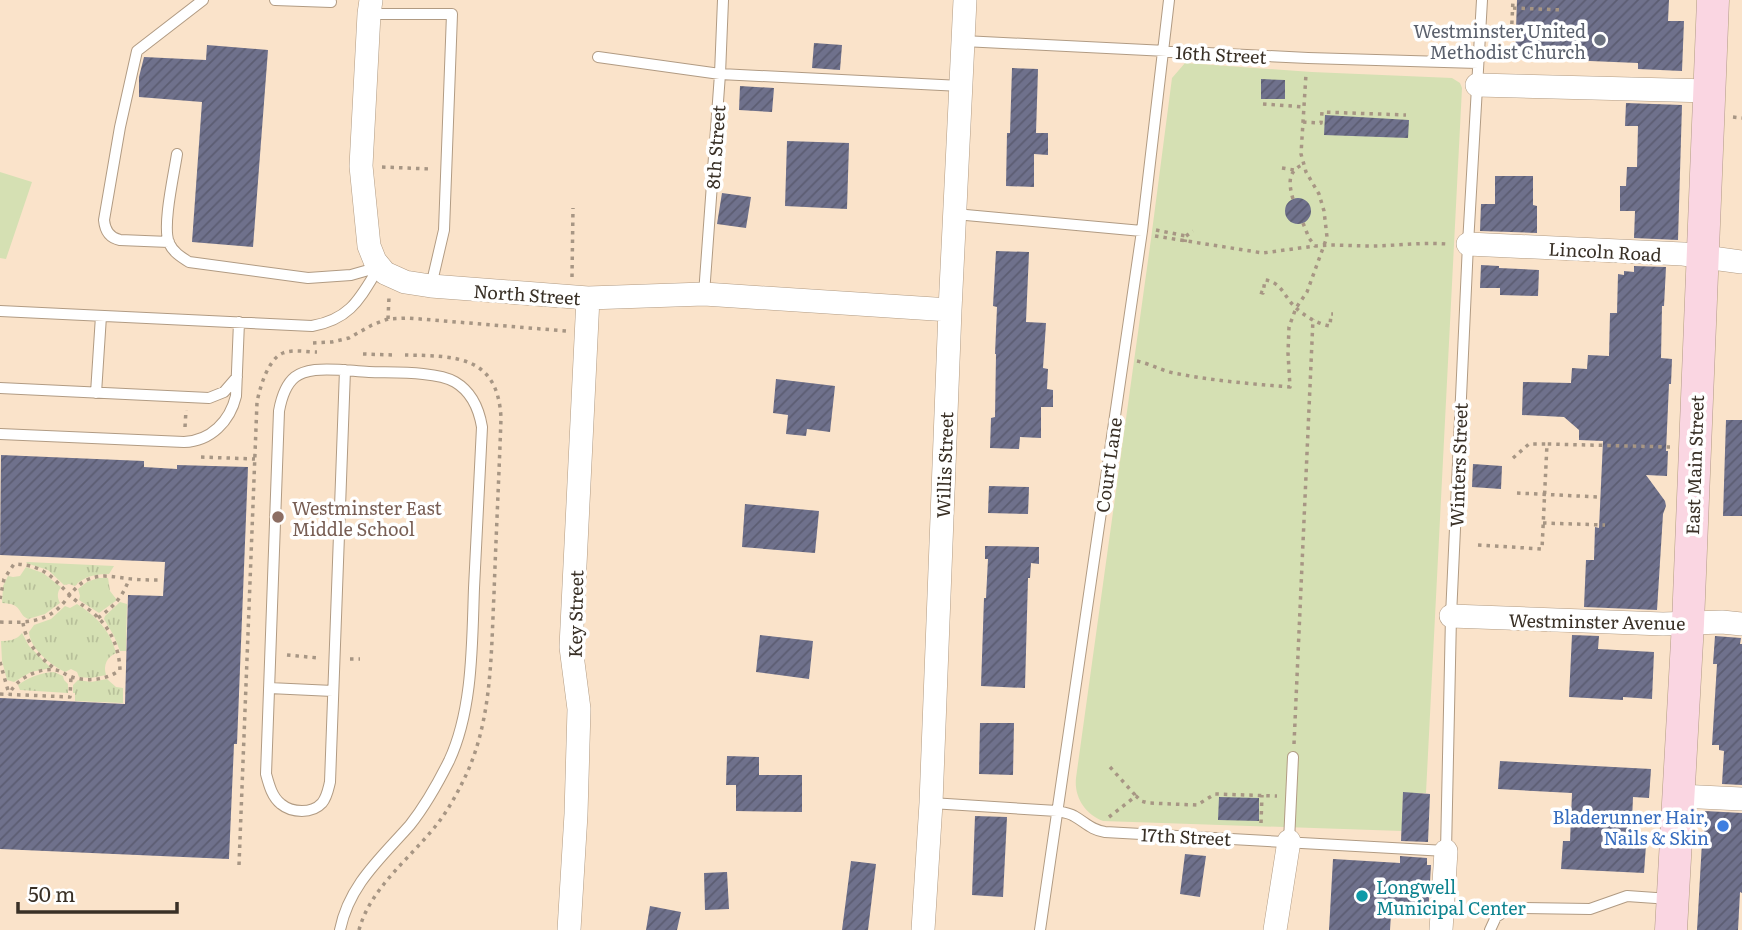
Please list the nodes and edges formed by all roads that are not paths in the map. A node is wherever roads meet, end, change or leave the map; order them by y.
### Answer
1 (203, 0) edge
2 (275, 0) edge
3 (723, 0) edge
4 (965, 0) edge
5 (1169, 0) edge
6 (1482, 0) edge
7 (1713, 0) edge
8 (331, 2) dead end
9 (370, 7) edge
10 (963, 41) junction
11 (1164, 52) junction
12 (598, 57) dead end
13 (720, 74) junction
14 (1478, 75) junction
15 (961, 86) junction
16 (1710, 92) junction
17 (177, 154) dead end
18 (955, 214) junction
19 (1147, 230) junction
20 (169, 242) junction
21 (1457, 244) junction
22 (1702, 257) junction
23 (1742, 262) edge
24 (379, 267) junction
25 (432, 286) junction
26 (580, 290) junction
27 (704, 294) junction
28 (950, 310) junction
29 (0, 312) edge
30 (101, 316) junction
31 (239, 323) junction
32 (345, 370) junction
33 (237, 377) junction
34 (0, 388) edge
35 (96, 393) junction
36 (0, 434) edge
37 (1451, 617) junction
38 (1688, 623) junction
39 (1742, 624) edge
40 (269, 688) junction
41 (333, 691) junction
42 (1293, 757) road end
43 (1679, 796) junction
44 (1742, 799) edge
45 (931, 803) junction
46 (1057, 811) junction
47 (1289, 841) junction
48 (1446, 851) junction
49 (1672, 915) edge
50 (340, 930) edge
51 (569, 930) edge
52 (923, 930) edge
53 (1040, 930) edge
54 (1275, 930) edge
55 (1441, 930) edge
56 (1490, 930) edge

1 - 20 lane
2 - 8 lane
3 - 13 lane, 8th Street
4 - 10 street, Willis Street
5 - 11 lane, Court Lane
6 - 14 lane, Winters Street
7 - 16 main road, East Main Street
9 - 24 street
9 - 25 lane
10 - 11 lane, 16th Street
10 - 15 street, Willis Street
11 - 14 lane, 16th Street
11 - 19 lane, Court Lane
12 - 13 lane
13 - 15 lane
13 - 27 lane, 8th Street
14 - 16 street, 16th Street
14 - 21 lane, Winters Street
15 - 18 street, Willis Street
16 - 22 main road, East Main Street
17 - 20 lane
18 - 19 lane
18 - 28 street, Willis Street
19 - 46 lane, Court Lane
20 - 24 lane
21 - 22 street, Lincoln Road
21 - 37 lane, Winters Street
22 - 23 street, Lincoln Road
22 - 38 main road, East Main Street
24 - 25 street, North Street
24 - 31 lane
25 - 26 street, North Street
26 - 27 street, North Street
26 - 51 street, Key Street
27 - 28 street, North Street
28 - 45 street, Willis Street
29 - 30 lane
30 - 31 lane
30 - 35 lane
31 - 33 lane
32 - 40 lane
32 - 41 lane
32 - 50 lane
33 - 35 lane
33 - 36 lane
34 - 35 lane
37 - 38 street, Westminster Avenue
37 - 48 lane, Winters Street
38 - 39 street, Westminster Avenue
38 - 43 main road, East Main Street
40 - 41 lane
40 - 41 lane
42 - 47 lane
43 - 44 street
43 - 49 main road, East Main Street
45 - 46 lane, 17th Street
45 - 52 street, Willis Street
46 - 47 lane, 17th Street
46 - 53 lane, Court Lane
47 - 48 lane, 17th Street
47 - 54 street
48 - 55 street, Winters Street
49 - 56 lane

